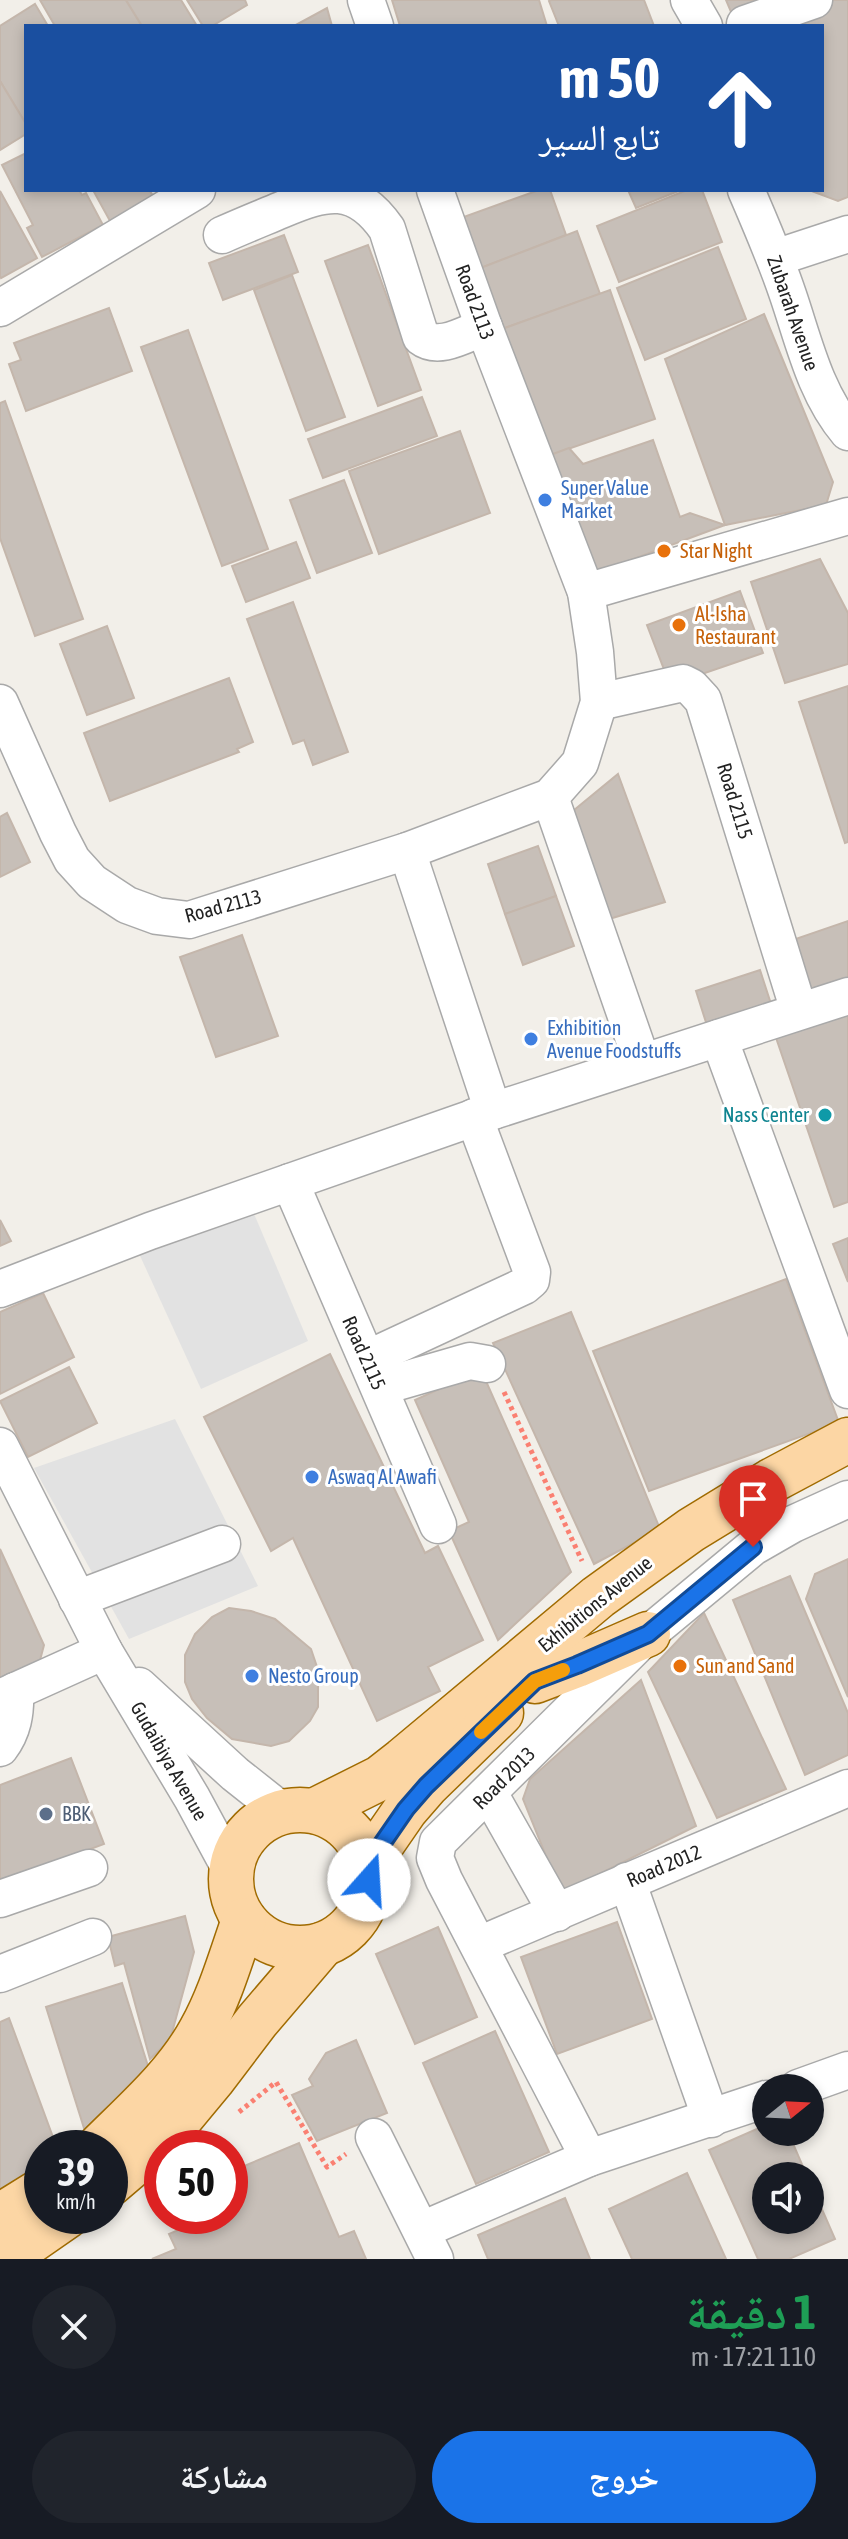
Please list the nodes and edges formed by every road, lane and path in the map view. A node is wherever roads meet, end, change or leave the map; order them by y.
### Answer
1 (366, 0) edge
2 (670, 0) edge
3 (689, 0) edge
4 (814, 0) edge
5 (374, 24) edge
6 (676, 24) edge
7 (703, 24) edge
8 (745, 24) dead end
9 (194, 192) edge
10 (436, 192) edge
11 (747, 192) edge
12 (770, 192) edge
13 (848, 234) edge
14 (222, 235) dead end
15 (848, 254) edge
16 (788, 264) junction
17 (0, 308) edge
18 (484, 327) junction
19 (848, 431) edge
20 (848, 516) edge
21 (586, 592) junction
22 (599, 702) junction
23 (0, 703) edge
24 (550, 797) junction
25 (407, 851) junction
26 (848, 996) edge
27 (799, 1011) junction
28 (719, 1038) junction
29 (642, 1062) junction
30 (484, 1114) junction
31 (290, 1182) junction
32 (0, 1289) edge
33 (487, 1364) joint
34 (373, 1373) junction
35 (848, 1390) edge
36 (848, 1440) edge
37 (0, 1446) edge
38 (848, 1468) edge
39 (848, 1499) edge
40 (438, 1525) dead end
41 (222, 1544) dead end
42 (598, 1597) junction
43 (77, 1599) junction
44 (648, 1634) junction
45 (104, 1651) junction
46 (535, 1681) junction
47 (7, 1694) edge
48 (0, 1748) edge
49 (848, 1788) edge
50 (489, 1793) junction
51 (298, 1812) junction
52 (368, 1864) junction
53 (89, 1868) dead end
54 (232, 1872) junction
55 (627, 1881) junction
56 (0, 1899) edge
57 (557, 1913) junction
58 (244, 1920) junction
59 (93, 1937) dead end
60 (322, 1945) junction
61 (479, 1945) junction
62 (0, 1974) edge
63 (848, 2070) edge
64 (824, 2079) edge
65 (752, 2104) edge
66 (711, 2119) junction
67 (229, 2120) dead end
68 (116, 2130) edge
69 (374, 2137) joint
70 (589, 2158) junction
71 (128, 2169) edge
72 (24, 2201) edge
73 (0, 2216) edge
74 (41, 2234) edge
75 (428, 2244) edge
76 (0, 2259) edge

1 - 5 street
2 - 6 street
3 - 7 street
4 - 8 street
9 - 17 street
10 - 18 street, Road 2113
11 - 16 street, Zubarah Avenue
12 - 16 street, Zubarah Avenue
13 - 16 street
14 - 18 street
15 - 16 street
16 - 19 street, Zubarah Avenue
18 - 21 street, Road 2113
20 - 21 street
21 - 22 street, Road 2113
22 - 24 street, Road 2113
22 - 27 street, Road 2115
23 - 25 street, Road 2113
24 - 25 street, Road 2113
24 - 29 street
25 - 30 street
26 - 27 street
27 - 28 street
28 - 29 street
28 - 35 street
29 - 30 street
30 - 31 street
30 - 34 street
31 - 32 street
31 - 34 street, Road 2115
33 - 34 street
33 - 42 path
34 - 40 street, Road 2115
36 - 42 main road, Exhibitions Avenue
37 - 43 street, Gudaibiya Avenue
38 - 46 main road, Exhibitions Avenue
39 - 44 street, Road 2013
41 - 43 street
42 - 51 main road, Exhibitions Avenue
43 - 45 street, Gudaibiya Avenue
44 - 46 main road
44 - 50 street, Road 2013
45 - 47 street
45 - 51 street, Gudaibiya Avenue
45 - 54 street, Gudaibiya Avenue
46 - 52 main road, Exhibitions Avenue
47 - 48 street
49 - 55 street, Road 2012
50 - 57 street
50 - 61 street, Road 2013
51 - 52 main road
51 - 54 main road
52 - 60 main road
53 - 56 street
54 - 58 main road
55 - 57 street, Road 2012
55 - 66 street
57 - 61 street, Road 2012
58 - 60 main road
58 - 68 main road
59 - 62 street
60 - 71 main road
61 - 70 street, Road 2013
63 - 64 street
65 - 66 street
66 - 70 street
67 - 69 path
69 - 75 street
70 - 75 street
72 - 73 main road
74 - 76 main road

